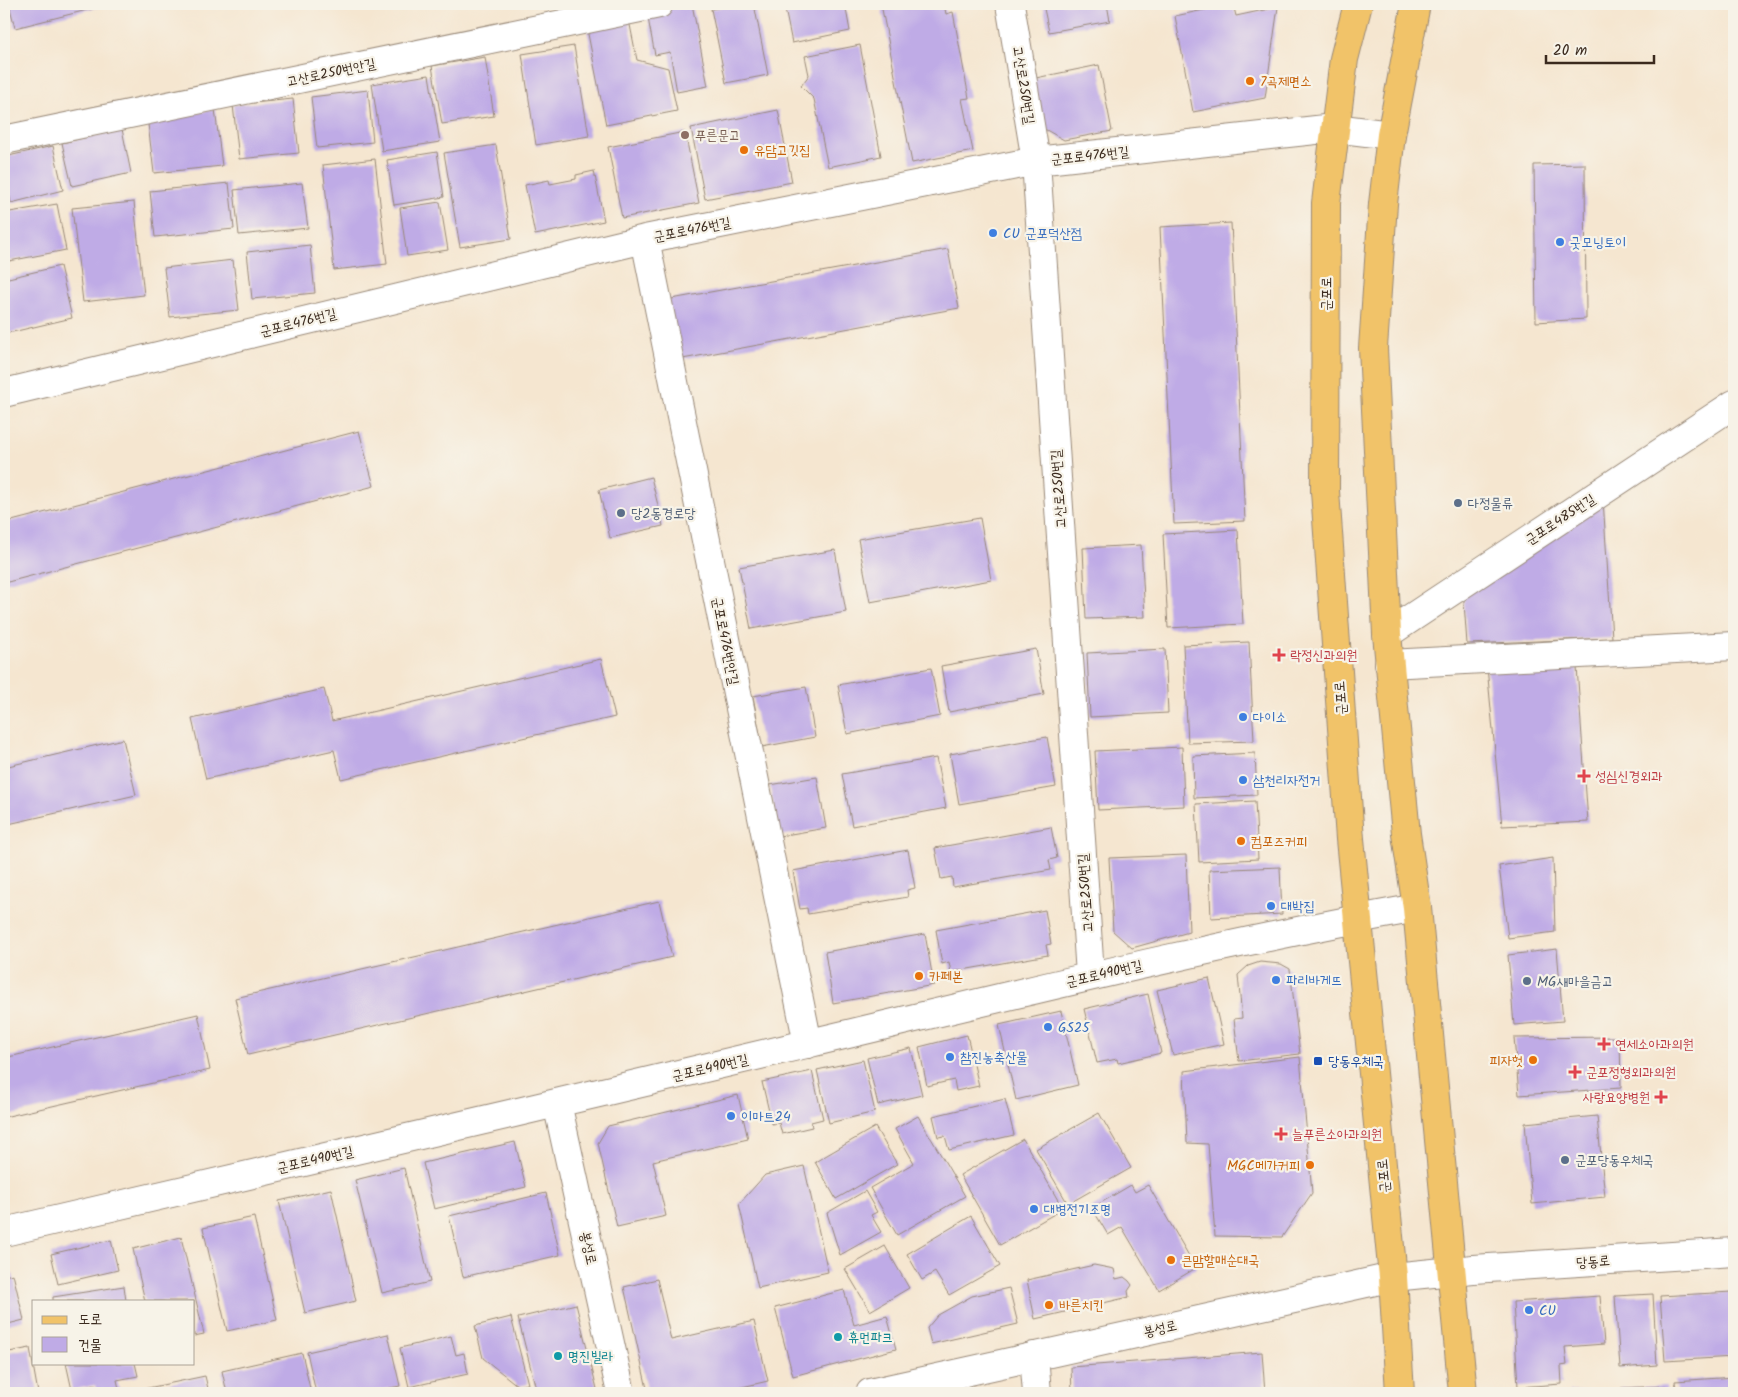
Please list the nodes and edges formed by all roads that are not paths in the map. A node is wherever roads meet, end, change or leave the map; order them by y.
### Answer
1 (659, 4) edge
2 (1010, 4) edge
3 (1342, 4) edge
4 (1358, 4) edge
5 (1416, 4) edge
6 (1429, 4) edge
7 (1407, 51) junction
8 (1344, 59) junction
9 (1334, 128) junction
10 (1390, 135) junction
11 (4, 140) edge
12 (1036, 161) junction
13 (645, 239) junction
14 (4, 393) edge
15 (1734, 404) edge
16 (1386, 634) junction
17 (1734, 646) edge
18 (1389, 664) junction
19 (1417, 908) junction
20 (1357, 919) junction
21 (1090, 975) junction
22 (808, 1044) junction
23 (557, 1103) junction
24 (4, 1232) edge
25 (1734, 1252) edge
26 (1452, 1272) junction
27 (1393, 1277) junction
28 (1034, 1356) junction
29 (621, 1393) edge
30 (870, 1393) edge
31 (1037, 1393) edge
32 (1400, 1393) edge
33 (1463, 1393) edge

1 - 11 street, 고산로250번안길
2 - 12 street, 고산로250번길
3 - 8 main road
4 - 8 main road, 군포로
5 - 7 main road
6 - 7 main road
7 - 10 main road
8 - 9 main road, 군포로
9 - 10 street, 군포로476번길
9 - 12 street, 군포로476번길
9 - 20 main road, 군포로
10 - 16 main road
12 - 13 street, 군포로476번길
12 - 21 street, 고산로250번길
13 - 14 street, 군포로476번길
13 - 22 street, 군포로476번안길
15 - 16 street, 군포로485번길
16 - 18 main road
17 - 18 street
18 - 19 main road
19 - 20 street, 군포로490번길
19 - 26 main road
20 - 21 street, 군포로490번길
20 - 27 main road, 군포로
21 - 22 street, 군포로490번길
22 - 23 street, 군포로490번길
23 - 24 street, 군포로490번길
23 - 29 street, 봉성로
25 - 26 street, 당동로
26 - 27 street, 봉성로
26 - 33 main road
27 - 28 street, 봉성로
27 - 32 main road, 군포로
28 - 30 street, 봉성로
28 - 31 street

